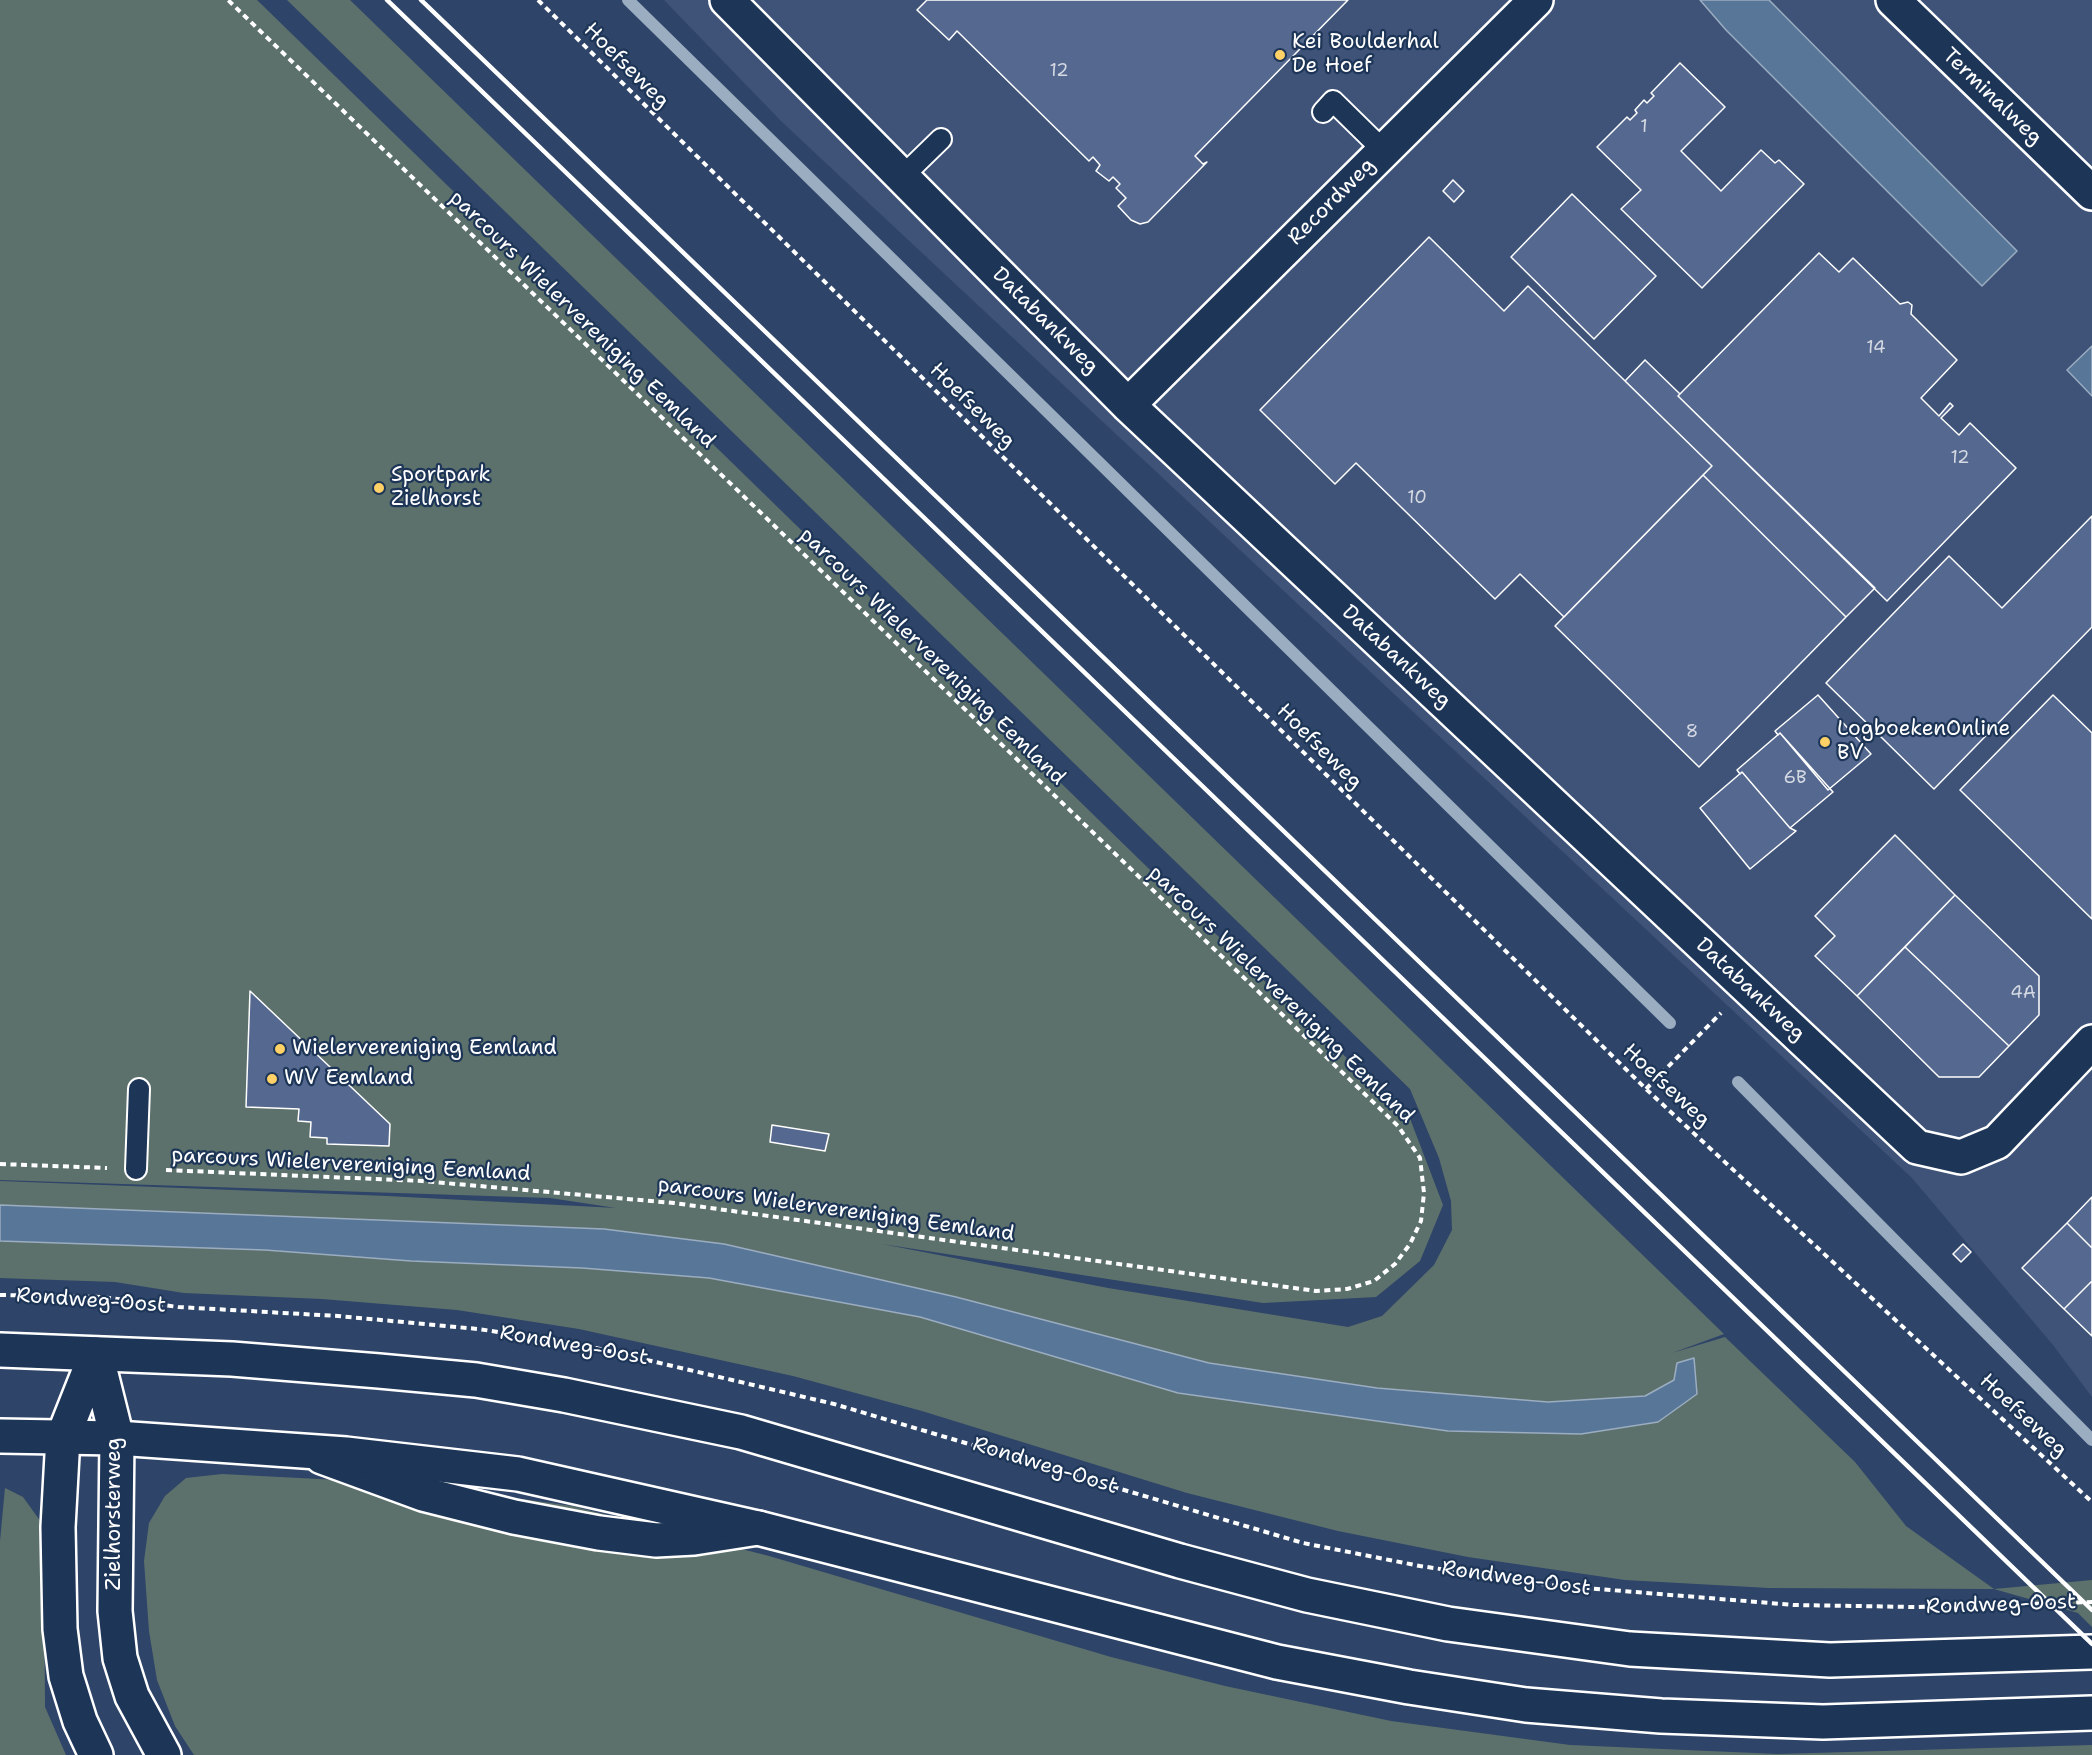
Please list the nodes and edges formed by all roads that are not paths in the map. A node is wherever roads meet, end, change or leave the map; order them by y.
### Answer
1 (727, 0) edge
2 (1536, 0) edge
3 (1893, 0) edge
4 (1323, 112) dead end
5 (941, 139) dead end
6 (1384, 151) junction
7 (902, 177) junction
8 (2092, 194) edge
9 (1128, 405) junction
10 (2092, 1042) edge
11 (139, 1089) dead end
12 (136, 1169) road end
13 (0, 1350) edge
14 (96, 1354) junction
15 (0, 1436) edge
16 (63, 1437) junction
17 (117, 1438) junction
18 (2092, 1652) edge
19 (2092, 1713) edge
20 (96, 1755) edge
21 (164, 1755) edge

1 - 7 main road, Databankweg
2 - 6 main road, Recordweg
3 - 8 main road, Terminalweg
4 - 6 lane
5 - 7 lane
6 - 9 main road, Recordweg
7 - 9 main road, Databankweg
9 - 10 main road, Databankweg
11 - 12 lane
13 - 14 main road
14 - 16 main road
14 - 17 main road, Zielhorsterweg
14 - 18 main road
15 - 16 main road
16 - 17 main road
16 - 20 main road
17 - 19 main road
17 - 21 main road, Zielhorsterweg

